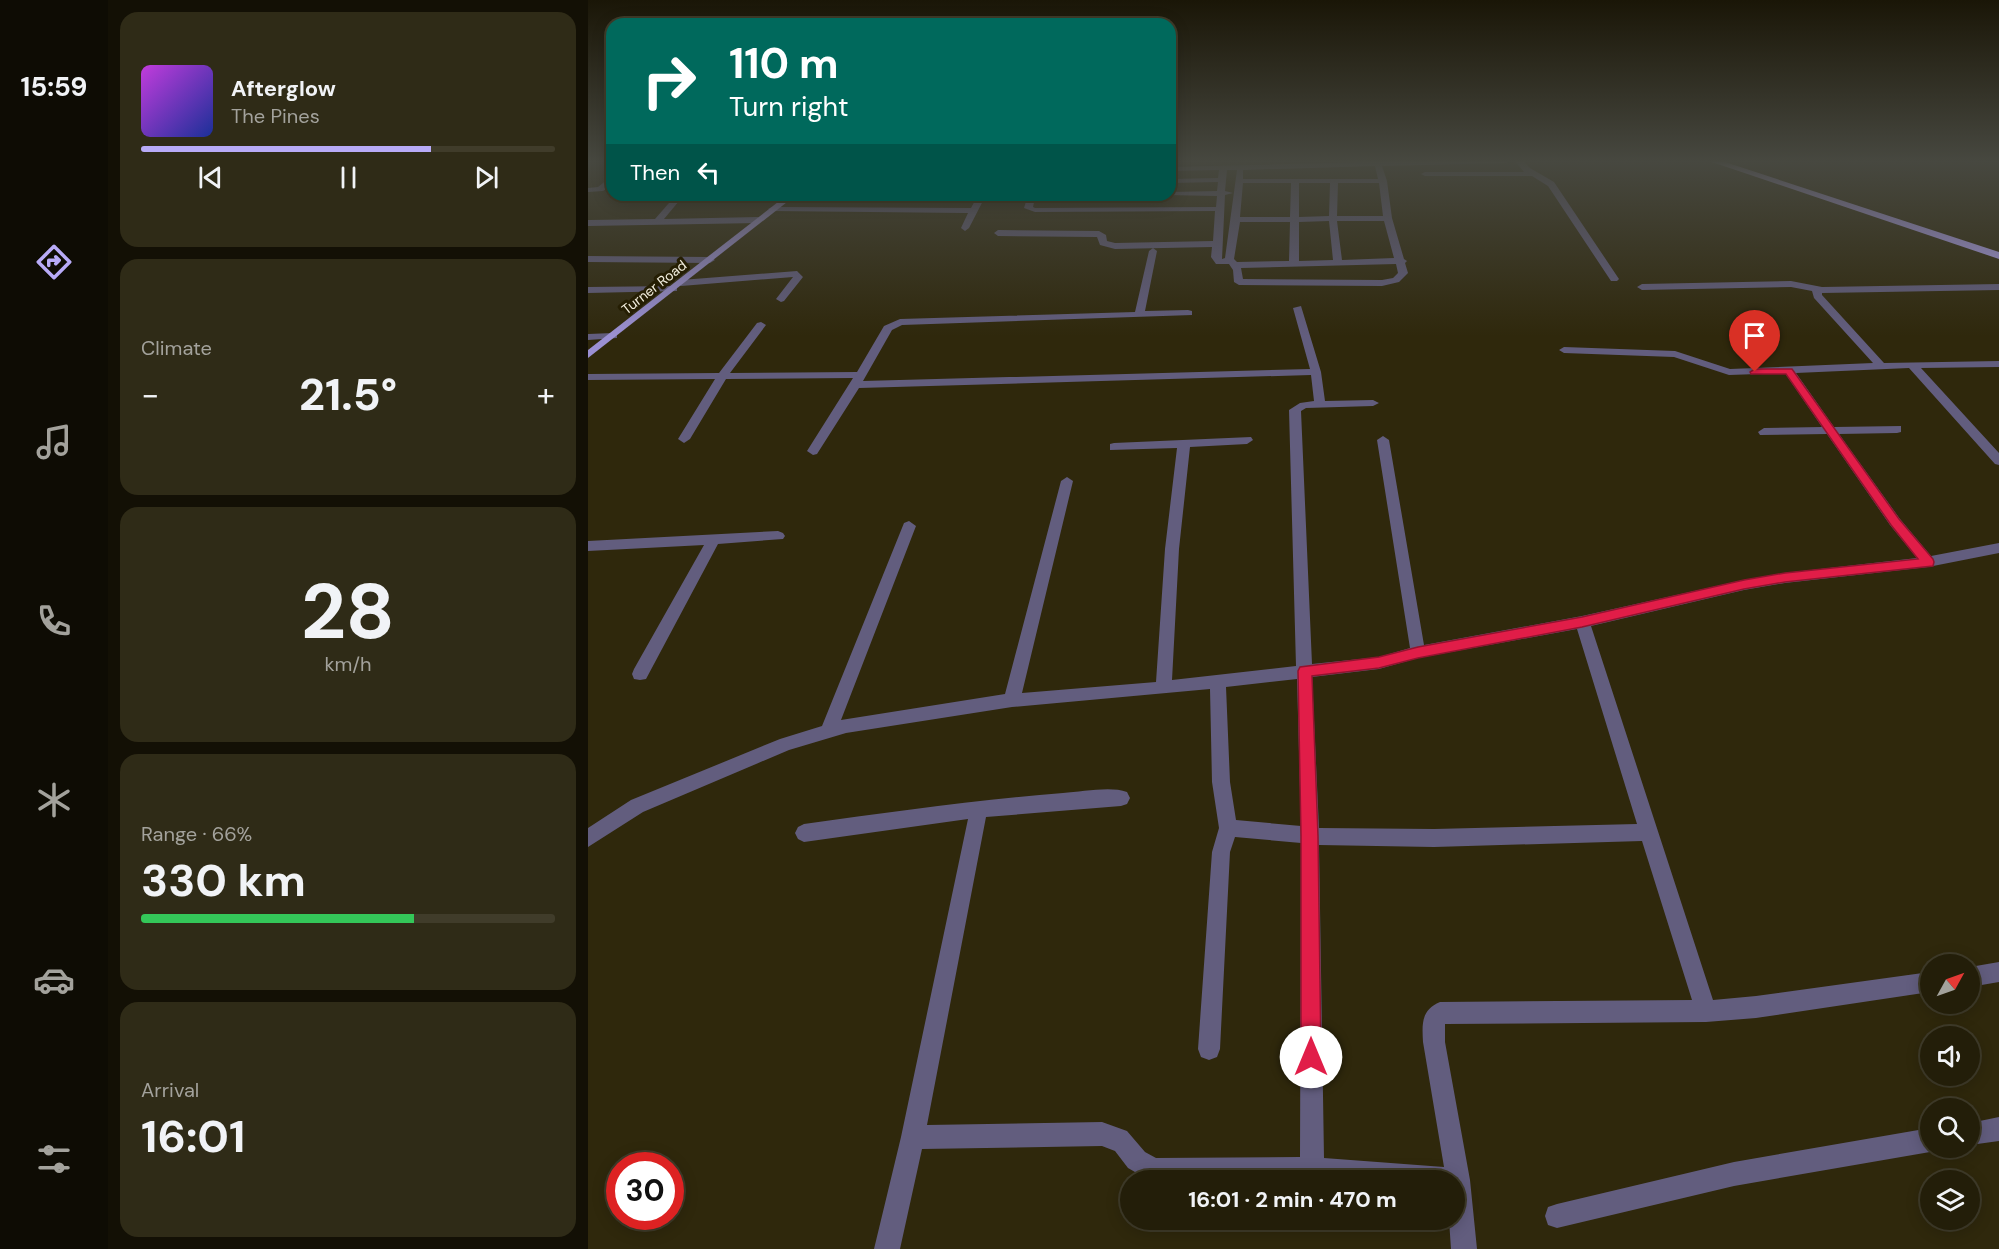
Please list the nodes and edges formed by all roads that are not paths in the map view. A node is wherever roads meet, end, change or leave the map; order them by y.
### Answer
1 (969, 219) edge
2 (1217, 219) edge
3 (1288, 219) edge
4 (1294, 219) edge
5 (1333, 219) edge
6 (1388, 219) edge
7 (1574, 219) edge
8 (1888, 219) edge
9 (1905, 219) edge
10 (1919, 219) edge
11 (659, 220) joint
12 (758, 220) joint
13 (1235, 222) junction
14 (588, 223) edge
15 (1217, 225) junction
16 (965, 228) dead end
17 (998, 233) dead end
18 (1216, 244) junction
19 (1999, 245) edge
20 (1999, 250) edge
21 (1153, 251) dead end
22 (1999, 256) edge
23 (588, 259) edge
24 (710, 260) junction
25 (1402, 261) junction
26 (1294, 262) junction
27 (1338, 262) junction
28 (1233, 263) junction
29 (1614, 279) dead end
30 (677, 286) junction
31 (1642, 287) dead end
32 (1999, 287) edge
33 (1820, 289) junction
34 (588, 290) edge
35 (781, 299) dead end
36 (1298, 308) dead end
37 (1188, 313) dead end
38 (1139, 314) junction
39 (761, 325) dead end
40 (613, 336) junction
41 (588, 337) edge
42 (1564, 350) dead end
43 (588, 355) edge
44 (1999, 364) edge
45 (1912, 365) junction
46 (1881, 366) junction
47 (1789, 371) junction
48 (1316, 372) junction
49 (723, 375) junction
50 (588, 377) edge
51 (858, 380) junction
52 (1373, 403) dead end
53 (1320, 404) junction
54 (1897, 429) dead end
55 (1764, 432) dead end
56 (1831, 432) junction
57 (684, 439) dead end
58 (1247, 440) dead end
59 (1383, 440) dead end
60 (1184, 444) junction
61 (1114, 447) dead end
62 (813, 451) dead end
63 (1999, 461) edge
64 (1066, 481) dead end
65 (909, 526) dead end
66 (778, 536) dead end
67 (713, 540) junction
68 (588, 546) edge
69 (1999, 548) edge
70 (1928, 562) junction
71 (1582, 622) junction
72 (1418, 652) junction
73 (1305, 671) junction
74 (640, 674) dead end
75 (1218, 681) junction
76 (1164, 688) junction
77 (1012, 700) junction
78 (829, 730) junction
79 (1121, 798) dead end
80 (979, 808) junction
81 (1228, 828) junction
82 (1649, 831) junction
83 (804, 833) dead end
84 (1310, 836) junction
85 (588, 838) edge
86 (1999, 972) edge
87 (1980, 975) edge
88 (1920, 983) edge
89 (1706, 1011) junction
90 (1209, 1049) dead end
91 (1999, 1129) edge
92 (1980, 1132) edge
93 (913, 1137) junction
94 (1920, 1142) edge
95 (1312, 1169) junction
96 (1325, 1170) edge
97 (1456, 1170) edge
98 (1557, 1216) dead end
99 (1462, 1230) edge
100 (887, 1249) edge
101 (1464, 1249) edge

1 - 16 street
2 - 15 street
3 - 13 street
4 - 26 street
5 - 27 street
6 - 25 street
7 - 29 street
8 - 22 highway
9 - 20 highway
10 - 19 highway
11 - 12 street
11 - 14 street
12 - 24 main road, Turner Road
13 - 15 street
13 - 28 street
15 - 18 street
17 - 18 street
18 - 28 street
21 - 38 street
23 - 24 street
24 - 30 main road, Turner Road
25 - 27 street
25 - 28 street
26 - 27 street
26 - 28 street
30 - 34 street
30 - 35 street
30 - 40 main road, Turner Road
31 - 33 street
32 - 33 street
33 - 46 street
36 - 48 street
37 - 38 street
38 - 51 street
39 - 49 street
40 - 41 street
40 - 43 main road, Turner Road
42 - 47 street
44 - 45 street
45 - 46 street
45 - 63 street
46 - 47 street
47 - 56 street
48 - 51 street
48 - 53 street
49 - 50 street
49 - 51 street
49 - 57 street
51 - 62 street
52 - 53 street
53 - 73 street
54 - 56 street
55 - 56 street
56 - 70 street
58 - 60 street
59 - 72 street
60 - 61 street
60 - 76 street
64 - 77 street
65 - 78 street
66 - 67 street
67 - 68 street
67 - 74 street
69 - 70 street
70 - 71 street
71 - 72 street
71 - 82 street
72 - 73 street
73 - 75 street
73 - 84 street
75 - 76 street
75 - 81 street
76 - 77 street
77 - 78 street
78 - 85 street
79 - 80 street
80 - 83 street
80 - 93 street
81 - 84 street
81 - 90 street
82 - 84 street
82 - 89 street
84 - 95 street
86 - 87 street
88 - 89 street
89 - 97 street
91 - 92 street
93 - 95 street
93 - 100 street
94 - 98 street
95 - 96 street
99 - 101 street

